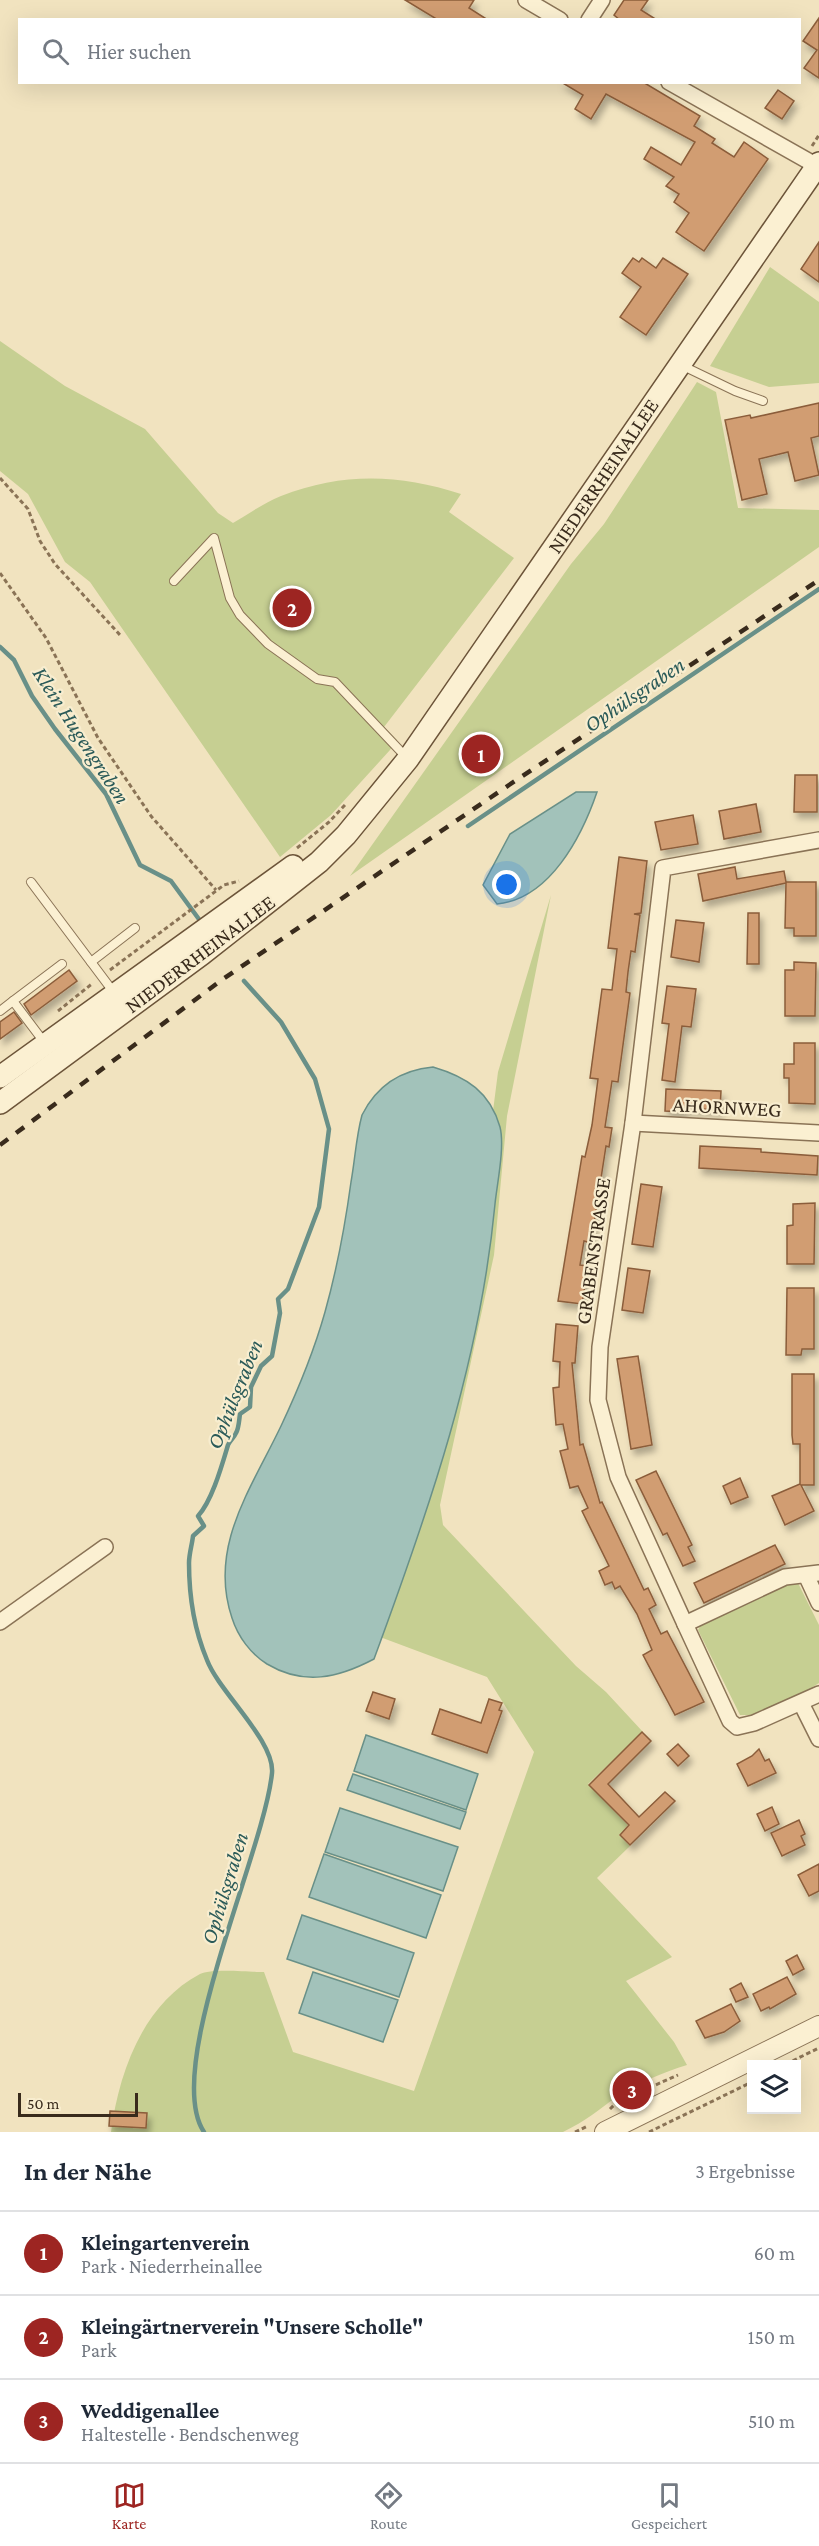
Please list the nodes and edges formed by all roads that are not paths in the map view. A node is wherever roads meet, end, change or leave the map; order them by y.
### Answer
1 (526, 0) edge
2 (602, 0) edge
3 (557, 18) edge
4 (590, 18) edge
5 (673, 84) edge
6 (818, 165) edge
7 (680, 364) junction
8 (763, 401) dead end
9 (174, 581) dead end
10 (408, 759) junction
11 (819, 840) edge
12 (32, 882) dead end
13 (135, 928) dead end
14 (91, 962) junction
15 (62, 964) dead end
16 (14, 1001) junction
17 (121, 1002) junction
18 (0, 1011) edge
19 (40, 1036) junction
20 (58, 1060) junction
21 (0, 1077) edge
22 (0, 1103) edge
23 (633, 1122) junction
24 (819, 1133) edge
25 (105, 1547) dead end
26 (812, 1574) edge
27 (819, 1603) edge
28 (0, 1622) edge
29 (685, 1624) junction
30 (819, 1694) edge
31 (801, 1703) junction
32 (819, 1739) edge
33 (819, 2026) edge
34 (605, 2132) edge

1 - 3 street
2 - 4 street
5 - 6 street
6 - 7 main road, NIEDERRHEINALLEE
7 - 8 lane
7 - 10 main road, NIEDERRHEINALLEE
9 - 10 lane
10 - 17 main road, NIEDERRHEINALLEE
11 - 23 street, GRABENSTRASSE
12 - 14 lane
13 - 14 lane
14 - 17 lane
15 - 16 lane
16 - 18 lane
16 - 19 lane
17 - 19 main road, NIEDERRHEINALLEE
17 - 20 main road, NIEDERRHEINALLEE
19 - 20 lane
19 - 21 main road, NIEDERRHEINALLEE
20 - 22 main road, NIEDERRHEINALLEE
23 - 24 street, AHORNWEG
23 - 29 street, GRABENSTRASSE
25 - 28 street
26 - 27 street
26 - 29 street
29 - 31 street, GRABENSTRASSE
30 - 31 street
31 - 32 street
33 - 34 street

